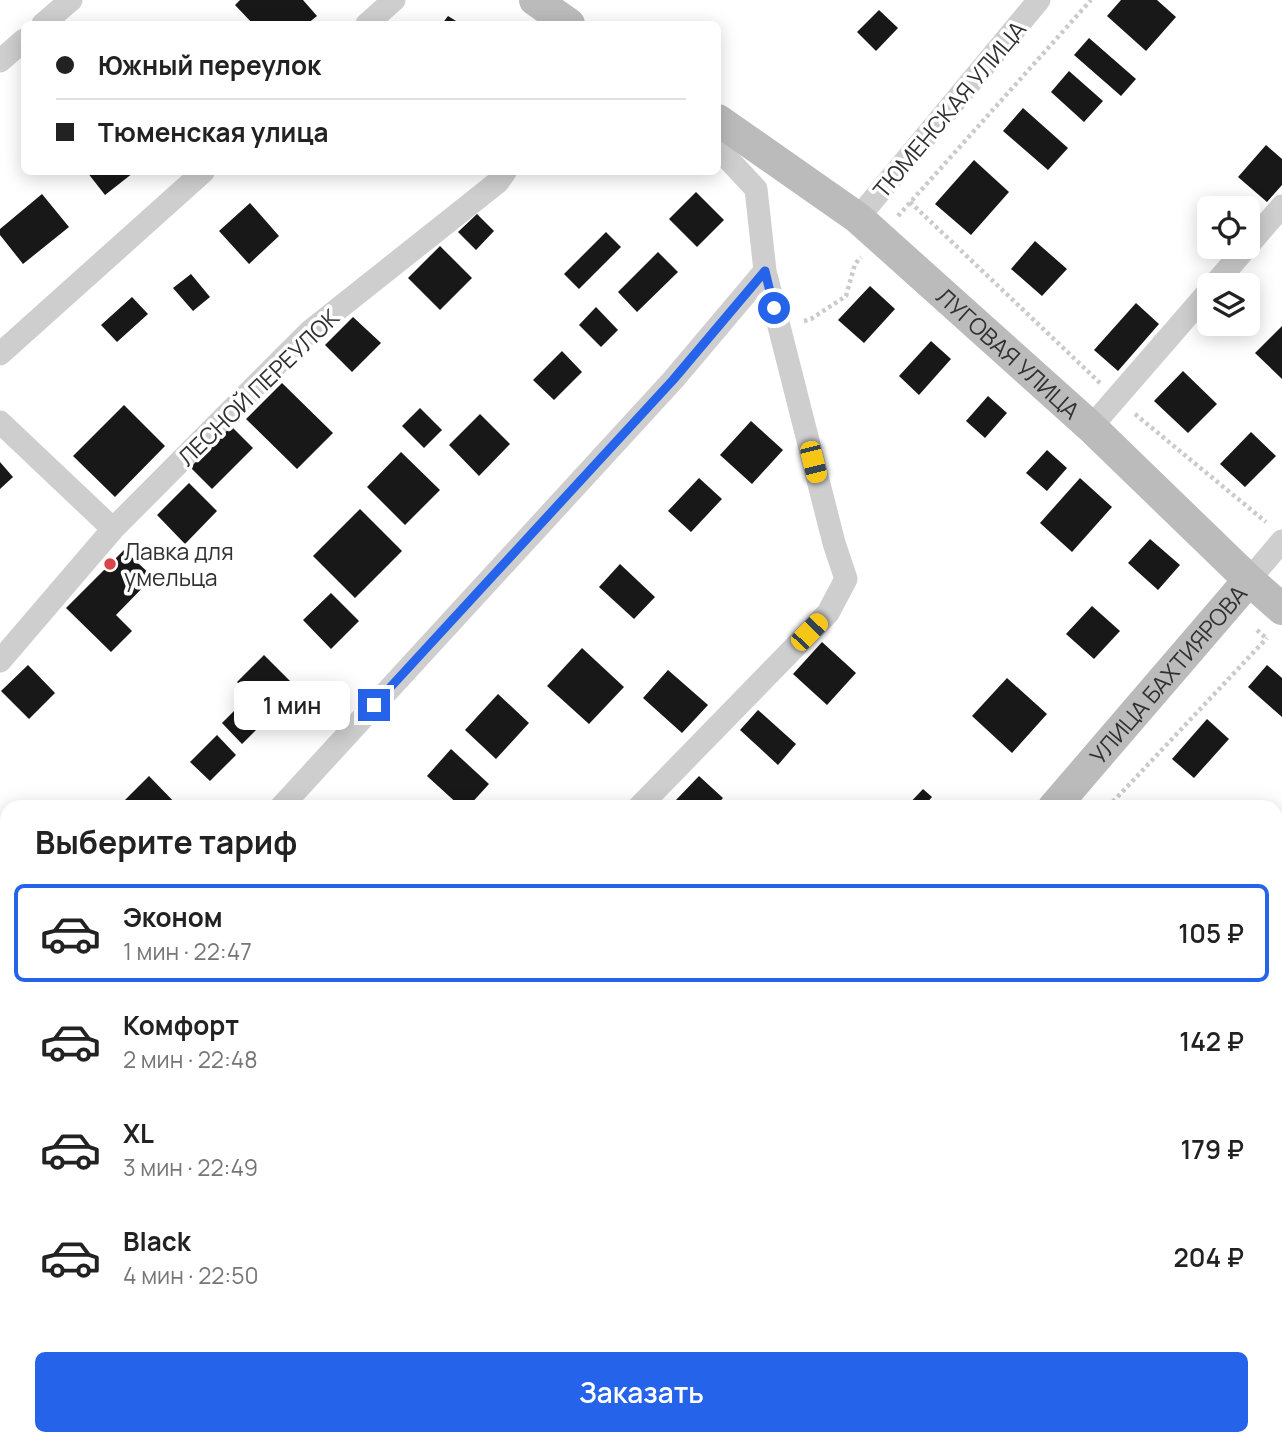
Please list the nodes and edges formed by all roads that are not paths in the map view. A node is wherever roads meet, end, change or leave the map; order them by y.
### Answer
1 (71, 0) edge
2 (394, 0) edge
3 (535, 0) edge
4 (1040, 0) edge
5 (46, 21) edge
6 (370, 21) edge
7 (565, 21) edge
8 (21, 43) edge
9 (0, 61) edge
10 (721, 122) edge
11 (721, 140) edge
12 (200, 175) edge
13 (503, 175) edge
14 (1282, 206) edge
15 (869, 228) junction
16 (765, 271) junction
17 (1224, 273) edge
18 (1197, 305) edge
19 (0, 354) edge
20 (0, 422) edge
21 (1091, 427) junction
22 (113, 529) junction
23 (1277, 534) edge
24 (1249, 580) junction
25 (1278, 620) edge
26 (0, 661) edge
27 (287, 800) edge
28 (646, 800) edge
29 (1060, 800) edge

1 - 5 street
2 - 6 street
3 - 7 main road
4 - 15 street, ТЮМЕНСКАЯ УЛИЦА
8 - 9 street
10 - 15 main road, ЛУГОВАЯ УЛИЦА
11 - 16 street
12 - 19 street
13 - 22 street, ЛЕСНОЙ ПЕРЕУЛОК
14 - 17 street
15 - 21 main road, ЛУГОВАЯ УЛИЦА
16 - 27 street
16 - 28 street
18 - 21 street
20 - 22 street
21 - 24 main road, ЛУГОВАЯ УЛИЦА
22 - 26 street, ЛЕСНОЙ ПЕРЕУЛОК
23 - 24 street, УЛИЦА БАХТИЯРОВА
24 - 25 main road, ЛУГОВАЯ УЛИЦА
24 - 29 main road, УЛИЦА БАХТИЯРОВА

